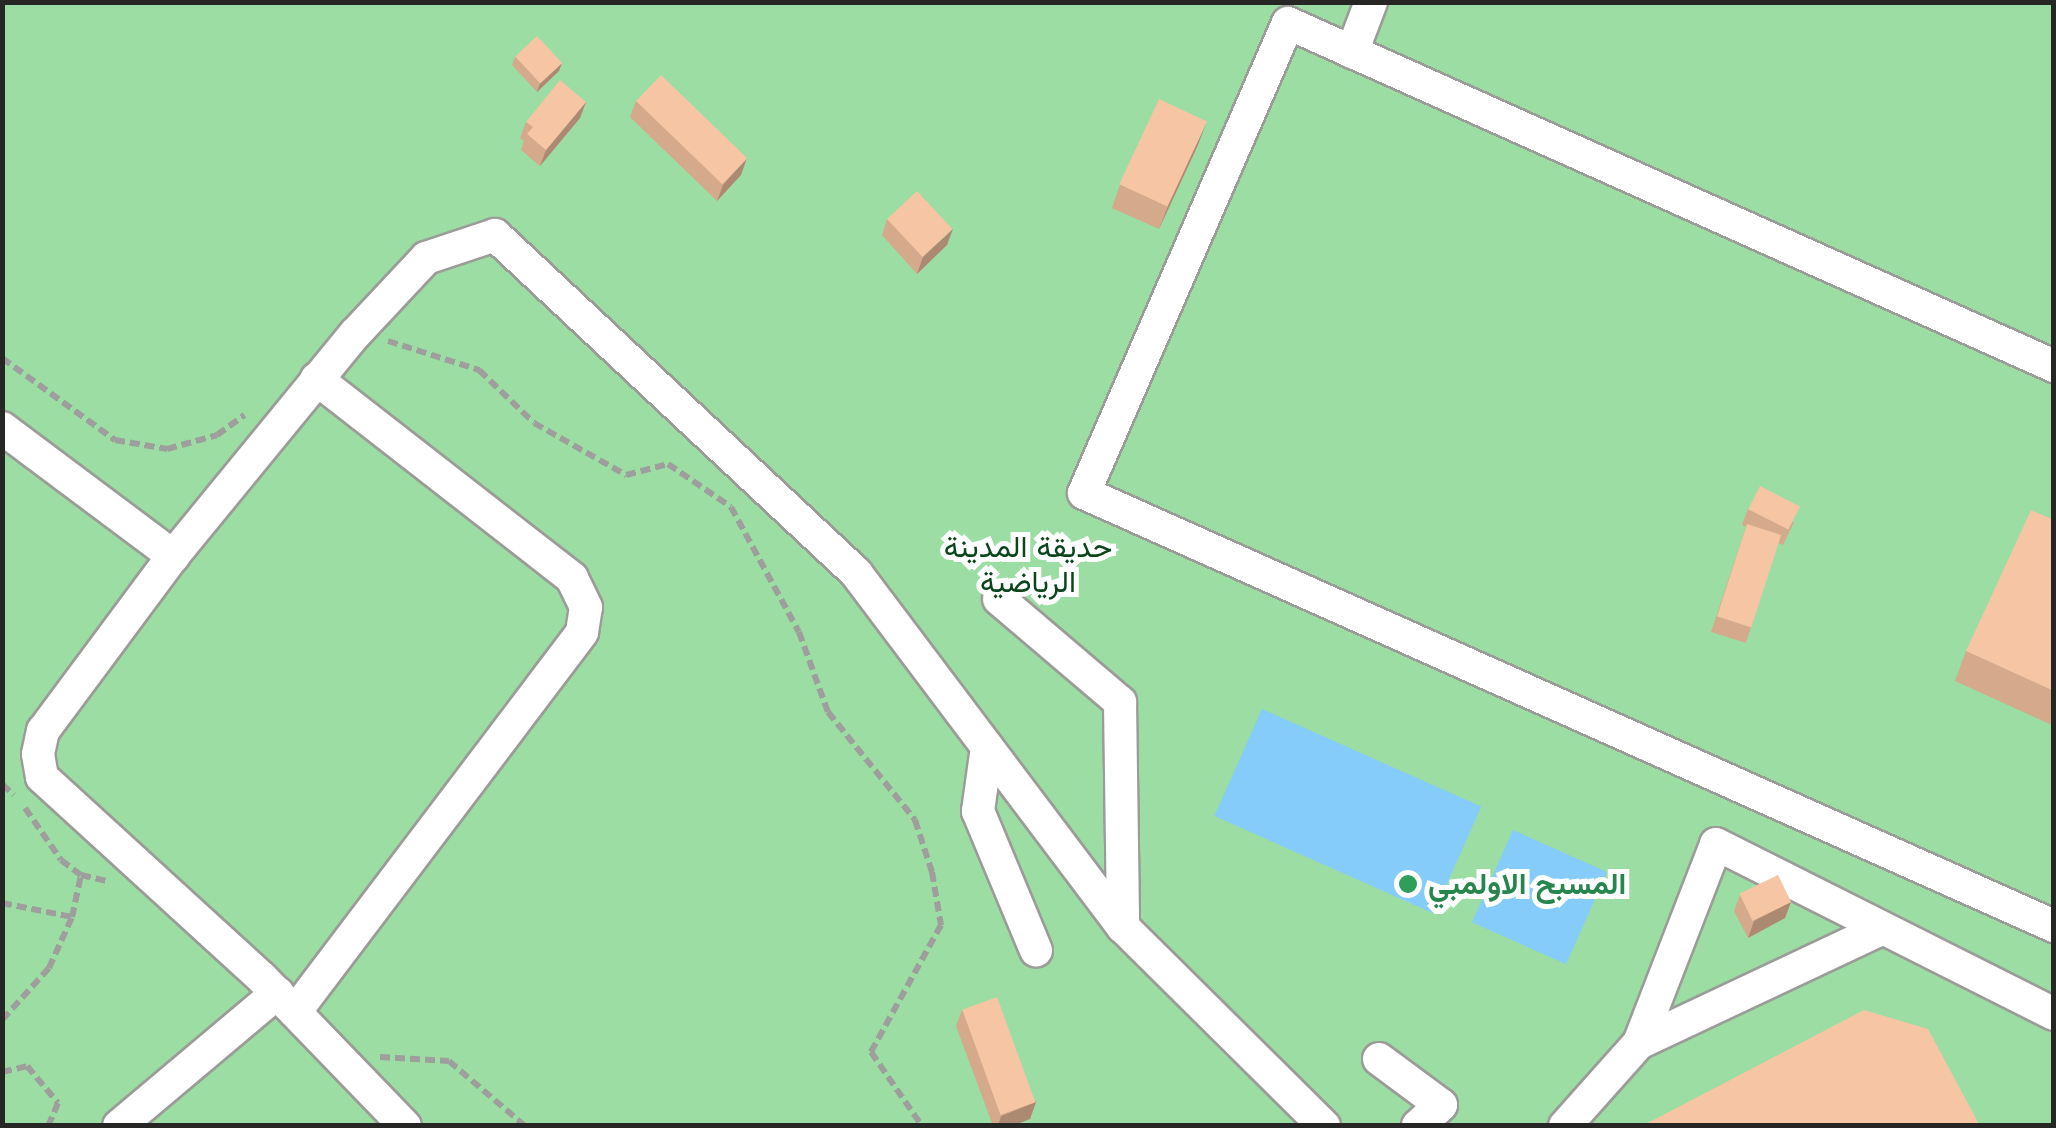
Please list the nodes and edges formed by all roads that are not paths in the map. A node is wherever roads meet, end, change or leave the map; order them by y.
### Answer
1 (1371, 2) edge
2 (1352, 52) junction
3 (2054, 366) edge
4 (316, 379) junction
5 (2, 428) edge
6 (173, 556) junction
7 (999, 599) dead end
8 (987, 747) junction
9 (2054, 926) edge
10 (1124, 927) junction
11 (1881, 929) junction
12 (1036, 950) dead end
13 (286, 1002) junction
14 (2054, 1014) edge
15 (1639, 1043) junction
16 (1379, 1059) dead end
17 (119, 1126) edge
18 (405, 1126) edge
19 (1324, 1126) edge
20 (1418, 1126) edge
21 (1565, 1126) edge

1 - 2 lane
2 - 3 lane
2 - 9 lane
4 - 6 lane
4 - 8 lane
4 - 13 lane
5 - 6 lane
6 - 13 lane
7 - 10 lane
8 - 10 lane
8 - 12 lane
10 - 19 lane
11 - 14 lane
11 - 15 lane
11 - 15 lane
13 - 17 lane
13 - 18 lane
15 - 21 lane
16 - 20 lane

